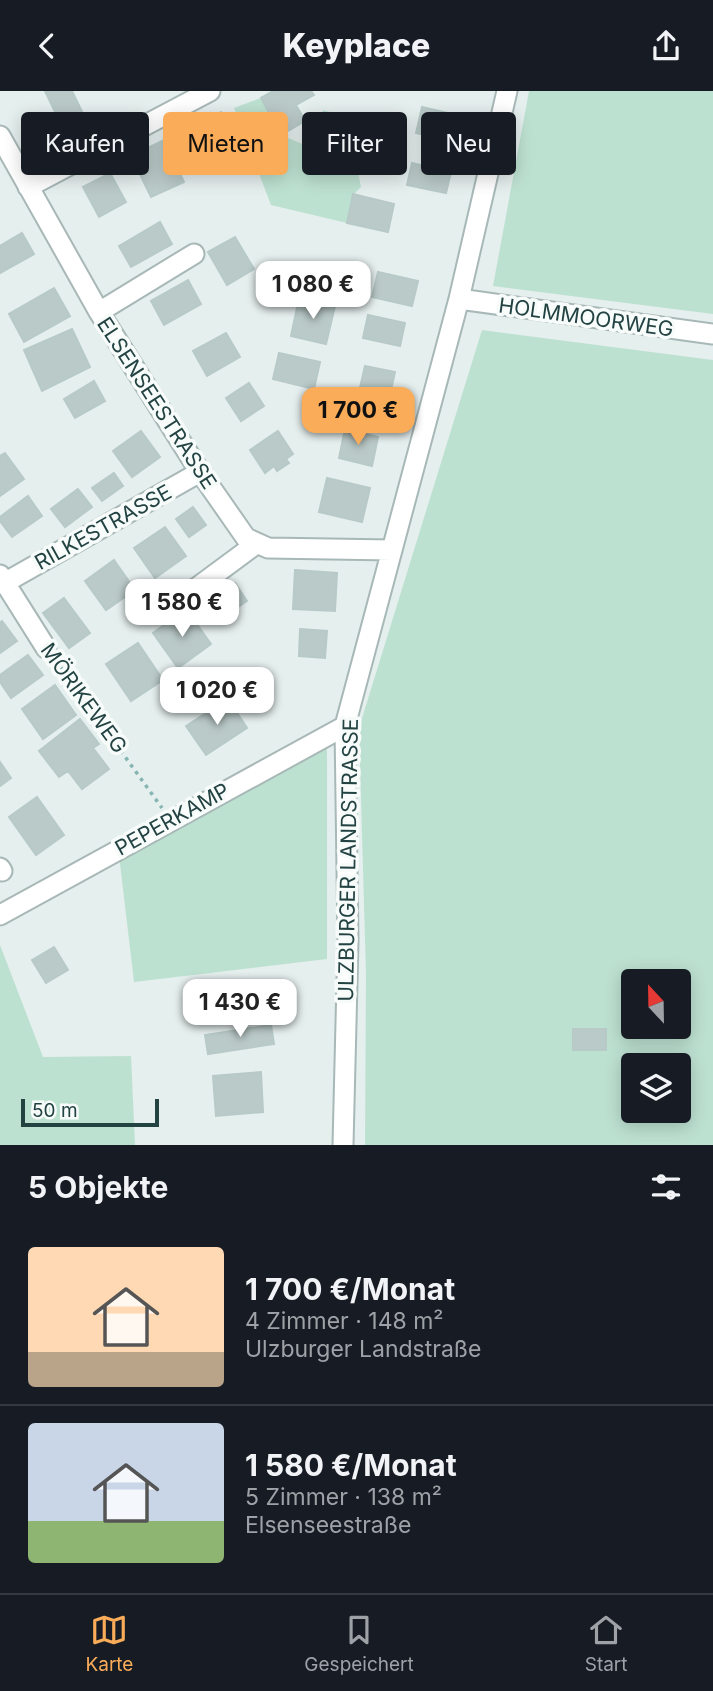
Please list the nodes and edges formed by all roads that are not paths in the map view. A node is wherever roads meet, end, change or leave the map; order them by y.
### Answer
1 (209, 91) edge
2 (507, 91) edge
3 (0, 136) edge
4 (28, 187) junction
5 (194, 254) dead end
6 (459, 299) junction
7 (99, 312) junction
8 (713, 334) edge
9 (200, 472) junction
10 (256, 544) junction
11 (392, 550) junction
12 (3, 578) edge
13 (164, 612) dead end
14 (46, 648) road end
15 (345, 726) junction
16 (0, 915) edge
17 (343, 1145) edge

1 - 4 street
2 - 6 street, ULZBURGER LANDSTRASSE
3 - 4 street, ELSENSEESTRASSE
4 - 7 street, ELSENSEESTRASSE
5 - 7 street
6 - 8 street, HOLMMOORWEG
6 - 11 street, ULZBURGER LANDSTRASSE
7 - 9 street, ELSENSEESTRASSE
9 - 10 street, ELSENSEESTRASSE
9 - 12 street, RILKESTRASSE
10 - 11 street
10 - 13 street
11 - 15 street, ULZBURGER LANDSTRASSE
12 - 14 street, MÖRIKEWEG
15 - 16 street, PEPERKAMP
15 - 17 street, ULZBURGER LANDSTRASSE

